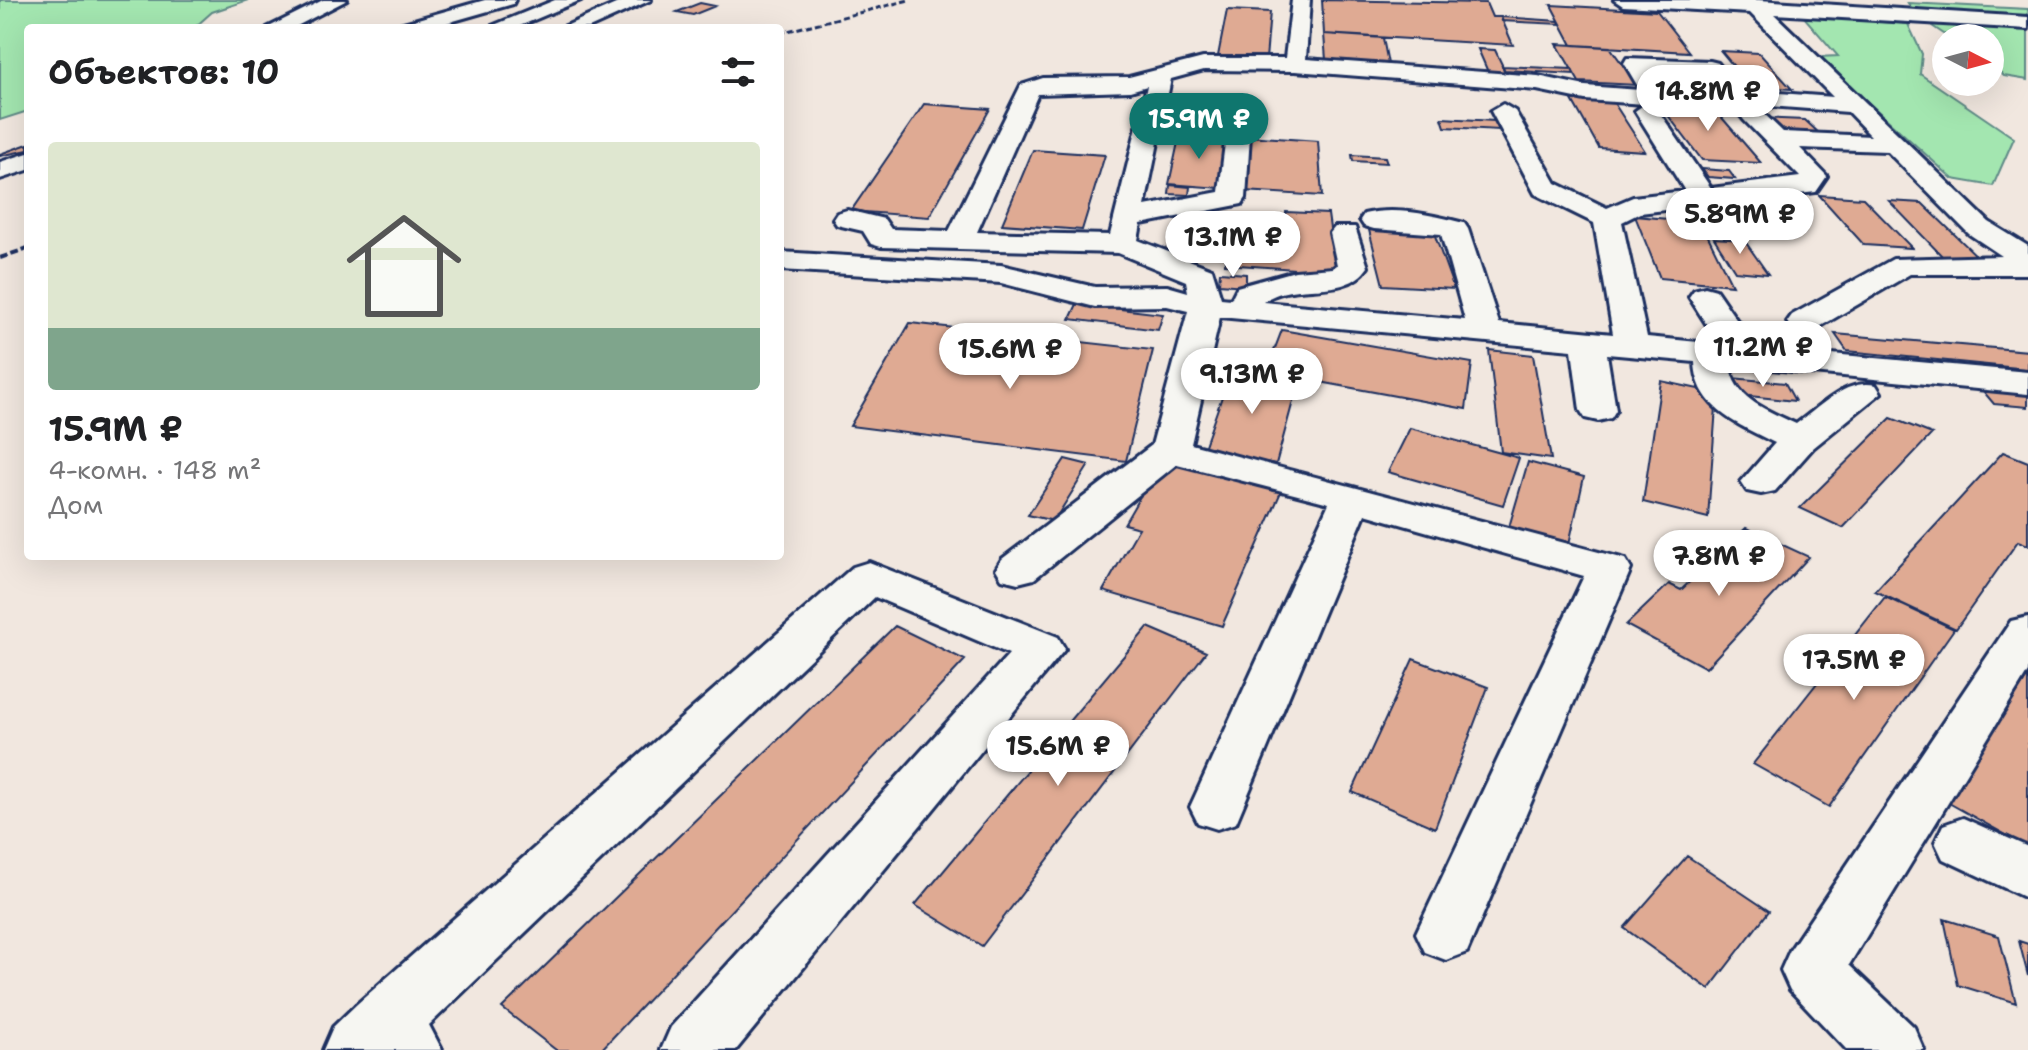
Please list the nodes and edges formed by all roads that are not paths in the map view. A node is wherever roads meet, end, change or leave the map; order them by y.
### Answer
1 (338, 0) edge
2 (506, 0) edge
3 (572, 0) edge
4 (642, 0) edge
5 (1301, 0) edge
6 (1623, 0) edge
7 (1679, 2) edge
8 (1754, 5) edge
9 (2028, 23) edge
10 (286, 24) edge
11 (421, 24) edge
12 (508, 24) edge
13 (581, 24) edge
14 (1295, 65) junction
15 (1161, 76) junction
16 (1651, 105) junction
17 (1851, 105) junction
18 (1742, 106) junction
19 (1503, 111) dead end
20 (1238, 135) dead end
21 (1776, 139) junction
22 (1890, 144) junction
23 (24, 162) edge
24 (0, 171) edge
25 (1702, 196) junction
26 (847, 219) dead end
27 (1607, 219) junction
28 (1374, 220) dead end
29 (1125, 231) junction
30 (1345, 233) dead end
31 (959, 240) junction
32 (784, 261) edge
33 (2027, 264) edge
34 (1705, 297) dead end
35 (1206, 306) junction
36 (1246, 310) junction
37 (1804, 322) dead end
38 (1485, 332) junction
39 (1588, 343) junction
40 (1632, 347) junction
41 (1729, 358) junction
42 (2028, 383) edge
43 (1863, 393) dead end
44 (1598, 410) dead end
45 (1799, 440) junction
46 (1170, 450) junction
47 (1761, 482) dead end
48 (1352, 497) junction
49 (1018, 569) dead end
50 (2028, 633) edge
51 (1217, 807) dead end
52 (1963, 842) dead end
53 (2028, 874) edge
54 (1446, 933) dead end
55 (382, 1042) edge
56 (694, 1050) edge
57 (1891, 1050) edge

1 - 10 street
2 - 11 street
3 - 12 street
4 - 13 street
5 - 14 street
6 - 7 street
7 - 8 street
8 - 9 street
8 - 17 street
14 - 15 street
14 - 16 street
15 - 29 street
15 - 31 street
16 - 18 street
16 - 18 street
16 - 25 street
17 - 18 street
17 - 22 street
18 - 21 street
19 - 27 street
20 - 29 street
21 - 22 street
21 - 25 street
22 - 33 street
23 - 24 street
25 - 27 street
26 - 31 street
27 - 40 street
28 - 38 street
29 - 31 street
29 - 35 street
30 - 36 street
32 - 35 street
33 - 37 street
34 - 41 street
35 - 36 street
35 - 46 street
36 - 38 street
38 - 39 street
39 - 40 street
39 - 44 street
40 - 41 street
41 - 42 street
41 - 45 street
43 - 45 street
45 - 47 street
46 - 48 street
46 - 49 street
48 - 51 street
48 - 54 street
50 - 57 street
52 - 53 street
55 - 56 street

